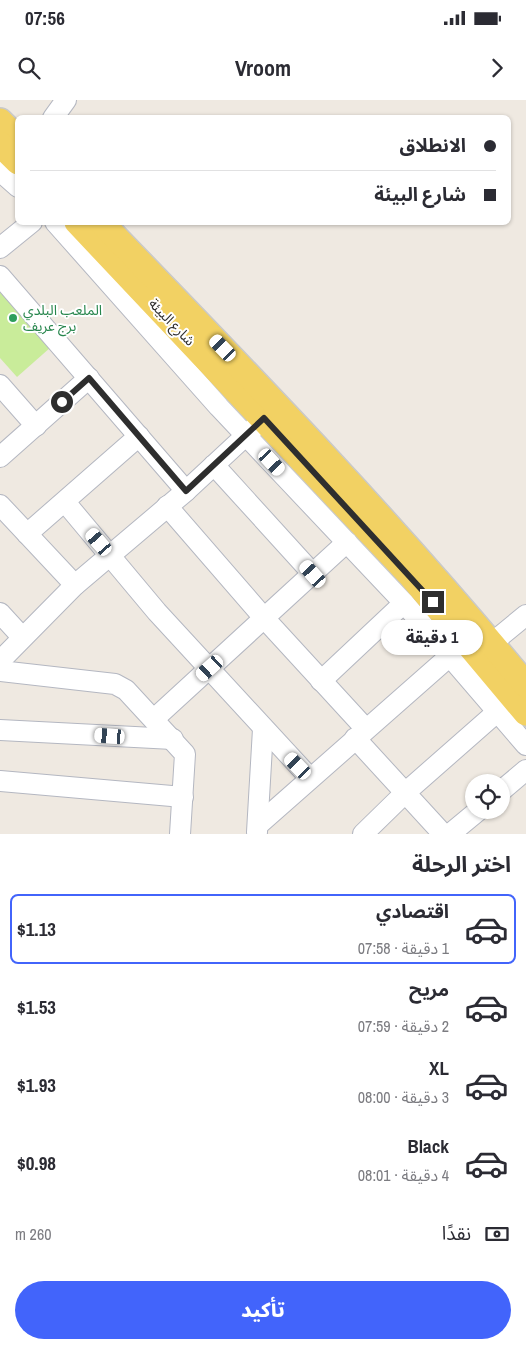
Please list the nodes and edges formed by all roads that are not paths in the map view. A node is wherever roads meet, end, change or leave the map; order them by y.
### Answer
1 (66, 100) edge
2 (55, 115) edge
3 (0, 121) edge
4 (8, 152) edge
5 (15, 176) edge
6 (28, 225) edge
7 (58, 225) edge
8 (80, 225) edge
9 (104, 225) edge
10 (0, 248) edge
11 (0, 276) edge
12 (89, 378) junction
13 (0, 386) edge
14 (271, 411) junction
15 (36, 426) junction
16 (246, 435) junction
17 (139, 436) junction
18 (0, 457) edge
19 (214, 465) junction
20 (186, 491) junction
21 (64, 502) junction
22 (0, 504) edge
23 (167, 506) junction
24 (27, 534) junction
25 (347, 542) junction
26 (111, 556) junction
27 (313, 574) junction
28 (74, 585) junction
29 (404, 603) junction
30 (0, 613) edge
31 (526, 615) edge
32 (265, 619) junction
33 (22, 637) junction
34 (492, 644) junction
35 (450, 655) junction
36 (0, 661) edge
37 (210, 668) junction
38 (0, 671) edge
39 (322, 681) junction
40 (526, 685) edge
41 (497, 712) junction
42 (526, 713) edge
43 (154, 718) junction
44 (263, 729) junction
45 (0, 730) edge
46 (360, 733) junction
47 (173, 739) junction
48 (526, 745) edge
49 (526, 770) edge
50 (310, 778) junction
51 (0, 781) edge
52 (510, 783) edge
53 (406, 792) junction
54 (183, 797) junction
55 (468, 819) edge
56 (257, 829) edge
57 (180, 834) edge
58 (363, 834) edge
59 (443, 834) edge
60 (450, 834) edge

1 - 2 street
3 - 4 main road
4 - 5 street
6 - 10 street
7 - 16 street
8 - 14 main road, شارع البيئة
9 - 14 main road, شارع البيئة
11 - 12 street
12 - 15 street
12 - 17 street
13 - 15 street
14 - 16 street
14 - 34 main road, شارع البيئة
14 - 42 main road, شارع البيئة
15 - 18 street
16 - 19 street
16 - 25 street
17 - 20 street
17 - 21 street
19 - 20 street
19 - 27 street
20 - 23 street
21 - 24 street
21 - 26 street
22 - 24 street
23 - 26 street
23 - 32 street
24 - 28 street
25 - 27 street
25 - 29 street
26 - 28 street
26 - 37 street
27 - 32 street
28 - 33 street
29 - 35 street
29 - 39 street
30 - 33 street
31 - 34 street
32 - 37 street
32 - 39 street
33 - 36 street
34 - 40 main road, شارع البيئة
35 - 41 street
35 - 46 street
37 - 43 street
37 - 44 street
38 - 43 street
39 - 46 street
41 - 48 street
41 - 53 street
43 - 47 street
44 - 50 street
44 - 56 street
45 - 47 street
46 - 50 street
46 - 53 street
47 - 54 street
49 - 52 street
50 - 56 street
51 - 54 street
53 - 58 street
53 - 59 street
54 - 57 street
55 - 60 street

